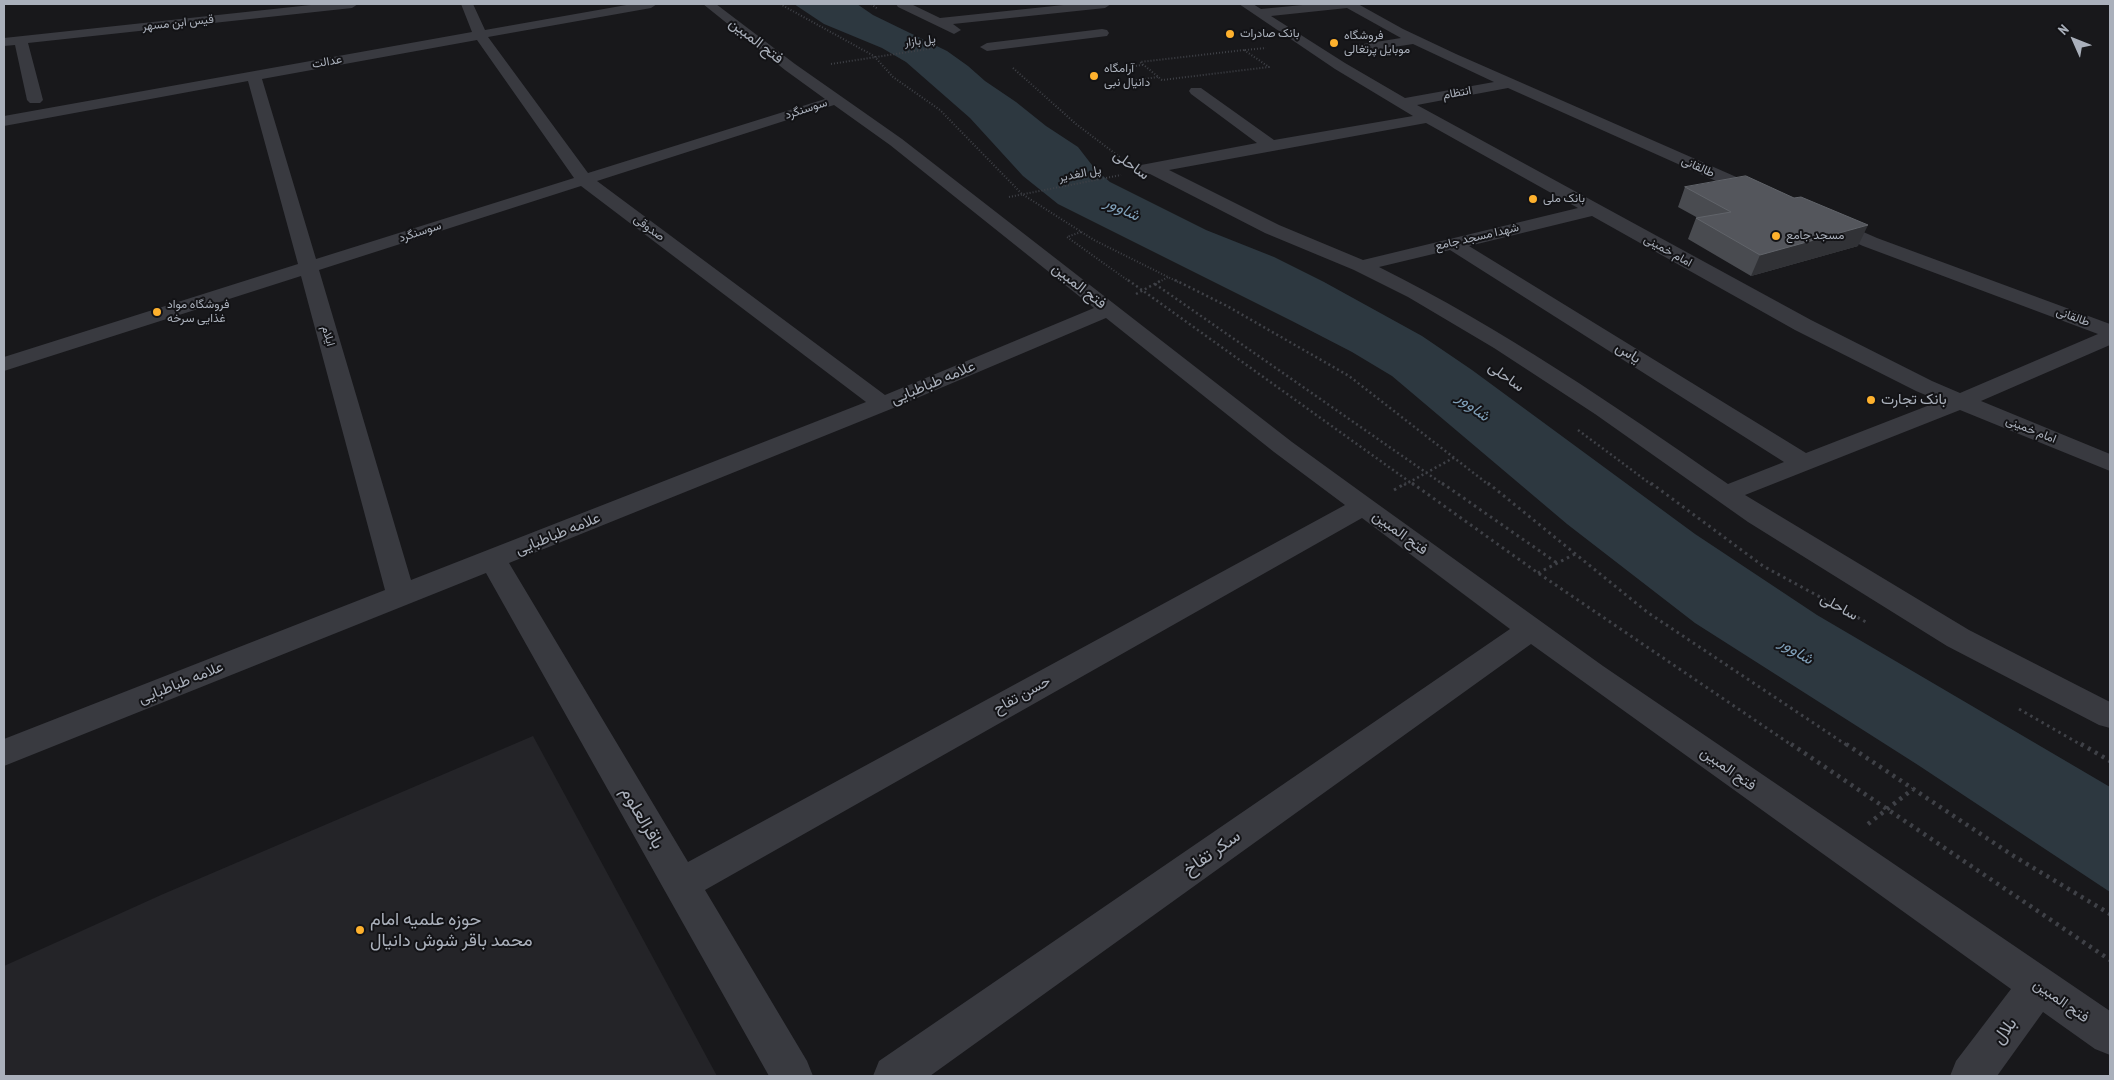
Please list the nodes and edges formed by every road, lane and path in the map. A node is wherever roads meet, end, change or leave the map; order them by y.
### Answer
1 (352, 4) edge
2 (467, 4) edge
3 (651, 4) edge
4 (709, 4) edge
5 (780, 4) edge
6 (902, 4) edge
7 (1105, 4) edge
8 (1349, 4) edge
9 (1070, 6) edge
10 (1252, 8) edge
11 (938, 22) junction
12 (962, 34) dead end
13 (480, 35) junction
14 (21, 40) junction
15 (1416, 40) junction
16 (4, 42) edge
17 (939, 47) dead end
18 (1268, 47) dead end
19 (987, 48) joint
20 (1362, 48) dead end
21 (1244, 50) junction
22 (874, 56) junction
23 (1144, 65) junction
24 (1115, 68) dead end
25 (795, 71) junction
26 (254, 76) junction
27 (1158, 77) junction
28 (1130, 81) dead end
29 (1510, 83) junction
30 (1196, 90) dead end
31 (35, 100) dead end
32 (836, 100) junction
33 (1403, 103) junction
34 (1428, 118) junction
35 (4, 121) edge
36 (1271, 145) junction
37 (1139, 171) junction
38 (584, 180) junction
39 (1038, 191) dead end
40 (1774, 201) edge
41 (1593, 210) junction
42 (1818, 220) edge
43 (1081, 232) junction
44 (1452, 243) junction
45 (1360, 266) junction
46 (308, 267) junction
47 (1168, 277) junction
48 (1155, 284) junction
49 (1143, 290) junction
50 (1109, 309) junction
51 (2110, 331) edge
52 (2110, 337) edge
53 (4, 364) edge
54 (1961, 401) junction
55 (883, 404) junction
56 (1576, 429) dead end
57 (1455, 457) junction
58 (1804, 463) junction
59 (2110, 463) edge
60 (1426, 472) junction
61 (1408, 482) junction
62 (1725, 494) junction
63 (1363, 506) junction
64 (1575, 554) junction
65 (492, 560) junction
66 (1557, 563) junction
67 (1538, 573) junction
68 (401, 596) junction
69 (1874, 626) dead end
70 (1530, 629) junction
71 (2018, 708) dead end
72 (2110, 716) edge
73 (4, 753) edge
74 (2110, 761) edge
75 (1913, 789) junction
76 (1887, 809) junction
77 (1839, 847) junction
78 (681, 885) junction
79 (2110, 914) edge
80 (2110, 960) edge
81 (2039, 985) junction
82 (2110, 1035) edge
83 (792, 1076) edge
84 (894, 1076) edge
85 (1971, 1076) edge

1 - 14 street, قیس ابن مسهر
2 - 13 street, صدوقی
3 - 13 street, عدالت
4 - 25 street, فتح المبین
5 - 22 path
6 - 11 street
7 - 9 street
8 - 10 street
8 - 15 street, طالقانی
9 - 11 street
9 - 19 street
10 - 33 street, امام خمینی
11 - 12 street
13 - 26 street, عدالت
13 - 38 street, صدوقی
14 - 16 street, قیس ابن مسهر
14 - 31 street
15 - 20 street
15 - 29 street, طالقانی
17 - 22 path, پل بازار
18 - 21 path
19 - 37 path, ساحلی
21 - 23 path
21 - 27 path
22 - 25 path, پل بازار
22 - 43 path
23 - 24 path
23 - 27 path
25 - 32 street, فتح المبین
26 - 35 street, عدالت
26 - 46 street, ایلام
27 - 28 path
29 - 33 street, انتظام
29 - 40 street, طالقانی
30 - 36 street
32 - 38 street, سوسنگرد
32 - 50 street, فتح المبین
33 - 34 street, امام خمینی
34 - 36 street
34 - 41 street, امام خمینی
36 - 37 street
37 - 39 path, پل الغدیر
37 - 45 street, ساحلی
38 - 46 street, سوسنگرد
38 - 55 street, صدوقی
41 - 44 street, شهدا مسجد جامع
41 - 54 street, امام خمینی
42 - 51 street, طالقانی
43 - 47 path
43 - 49 path
44 - 45 street, شهدا مسجد جامع
44 - 58 street, یاس
45 - 62 street, ساحلی
46 - 53 street, سوسنگرد
46 - 68 street, ایلام
47 - 48 path
47 - 57 path
48 - 49 path
48 - 60 path
49 - 50 path
49 - 61 path
50 - 55 street, علامه طباطبایی
50 - 63 street, فتح المبین
52 - 54 street
54 - 58 street
54 - 59 street, امام خمینی
55 - 65 street, علامه طباطبایی
56 - 69 path, ساحلی
57 - 60 path
57 - 64 path
58 - 62 street
60 - 61 path
60 - 66 path
61 - 63 path
61 - 67 path
62 - 72 street, ساحلی
63 - 70 street, فتح المبین
63 - 78 street, حسن تفاح
64 - 66 path
64 - 75 path
65 - 68 street, علامه طباطبایی
65 - 78 street, باقرالعلوم
66 - 67 path
67 - 76 path
68 - 73 street, علامه طباطبایی
70 - 77 street, فتح المبین
70 - 84 street, سکر تفاخ
71 - 74 path
75 - 76 path
75 - 79 path
76 - 77 path
76 - 80 path
77 - 81 street, فتح المبین
78 - 83 street, باقرالعلوم
81 - 82 street, فتح المبین
81 - 85 street, بلال

